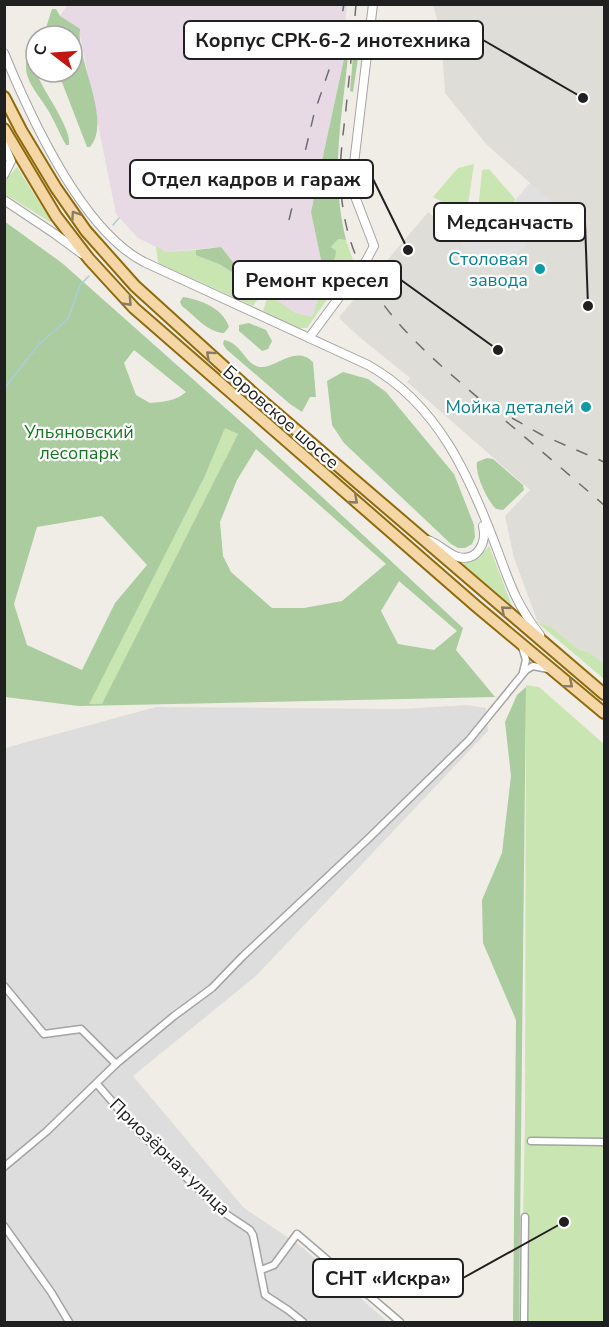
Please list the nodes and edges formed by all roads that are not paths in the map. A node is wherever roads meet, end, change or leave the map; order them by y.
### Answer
1 (373, 4) edge
2 (4, 53) edge
3 (4, 97) edge
4 (4, 129) edge
5 (4, 145) edge
6 (4, 175) edge
7 (4, 200) edge
8 (89, 259) junction
9 (309, 338) junction
10 (478, 504) junction
11 (418, 535) junction
12 (519, 642) junction
13 (550, 648) junction
14 (552, 670) junction
15 (523, 672) junction
16 (604, 694) edge
17 (604, 713) edge
18 (4, 986) edge
19 (116, 1064) junction
20 (97, 1084) junction
21 (531, 1141) dead end
22 (604, 1142) edge
23 (4, 1167) edge
24 (525, 1217) dead end
25 (4, 1226) edge
26 (261, 1269) junction
27 (69, 1323) edge
28 (303, 1323) edge
29 (400, 1323) edge
30 (524, 1323) edge

1 - 9 street
2 - 9 street
11 -> 3 main road, Боровское шоссе
4 - 8 main road, Боровское шоссе
5 - 6 street
7 - 8 street
8 -> 12 main road, Боровское шоссе
9 - 10 street
10 - 11 street
10 - 13 street
13 -> 11 main road, Боровское шоссе
12 - 14 main road, Боровское шоссе
12 - 15 street
13 - 16 main road, Боровское шоссе
14 - 15 street
14 -> 17 main road, Боровское шоссе
15 - 19 street
18 - 19 street
19 - 20 street
20 - 23 street
20 - 26 street, Приозёрная улица
21 - 22 street
24 - 30 street
25 - 27 street
26 - 28 street, Приозёрная улица
26 - 29 street

